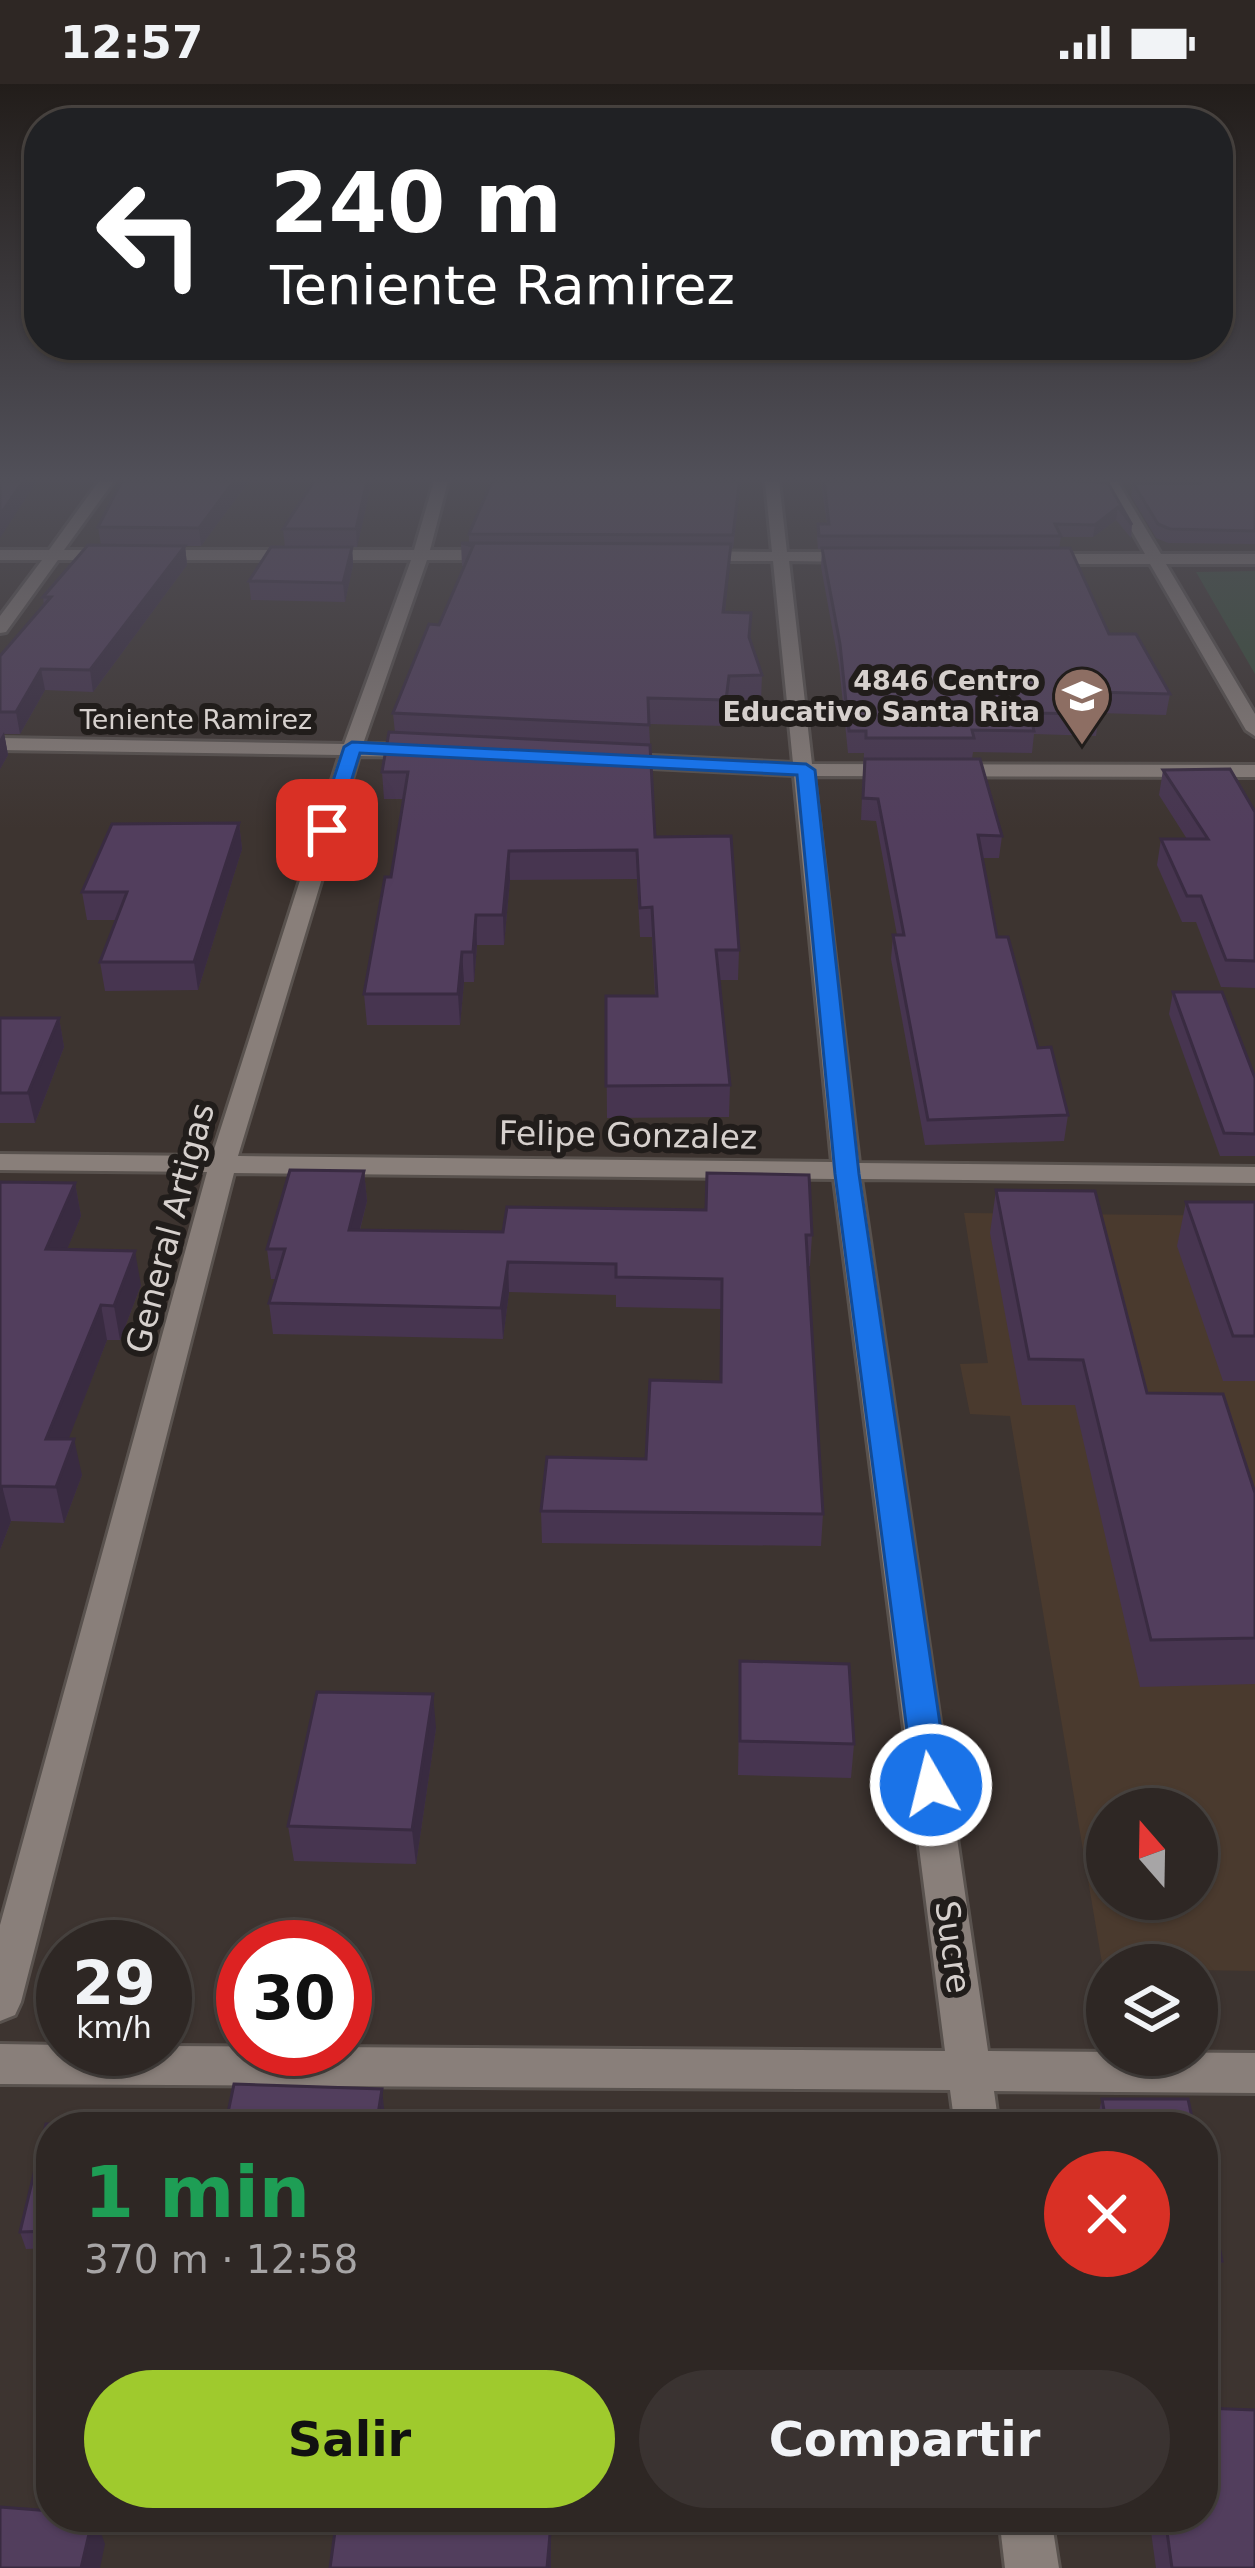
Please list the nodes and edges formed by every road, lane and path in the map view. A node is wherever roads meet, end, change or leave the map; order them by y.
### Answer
1 (22, 597) edge
2 (407, 597) edge
3 (787, 597) edge
4 (1177, 597) edge
5 (0, 628) edge
6 (1255, 730) edge
7 (0, 744) edge
8 (352, 747) junction
9 (448, 752) edge
10 (591, 759) edge
11 (806, 770) junction
12 (1255, 771) edge
13 (0, 1162) edge
14 (223, 1163) junction
15 (847, 1174) junction
16 (1255, 1175) edge
17 (0, 2002) edge
18 (0, 2064) edge
19 (970, 2067) junction
20 (1255, 2073) edge
21 (975, 2112) edge
22 (1027, 2532) edge
23 (1032, 2568) edge

1 - 5 street
2 - 8 street, General Artigas
3 - 11 street, Sucre
4 - 6 street
7 - 8 street, Teniente Ramirez
8 - 9 street, Teniente Ramirez
8 - 14 street, General Artigas
10 - 11 street
11 - 12 street
11 - 15 street, Sucre
13 - 14 street, Felipe Gonzalez
14 - 15 street, Felipe Gonzalez
14 - 17 street, General Artigas
15 - 16 street, Felipe Gonzalez
15 - 19 street, Sucre
18 - 19 street
19 - 20 street
19 - 21 street, Sucre
22 - 23 street

